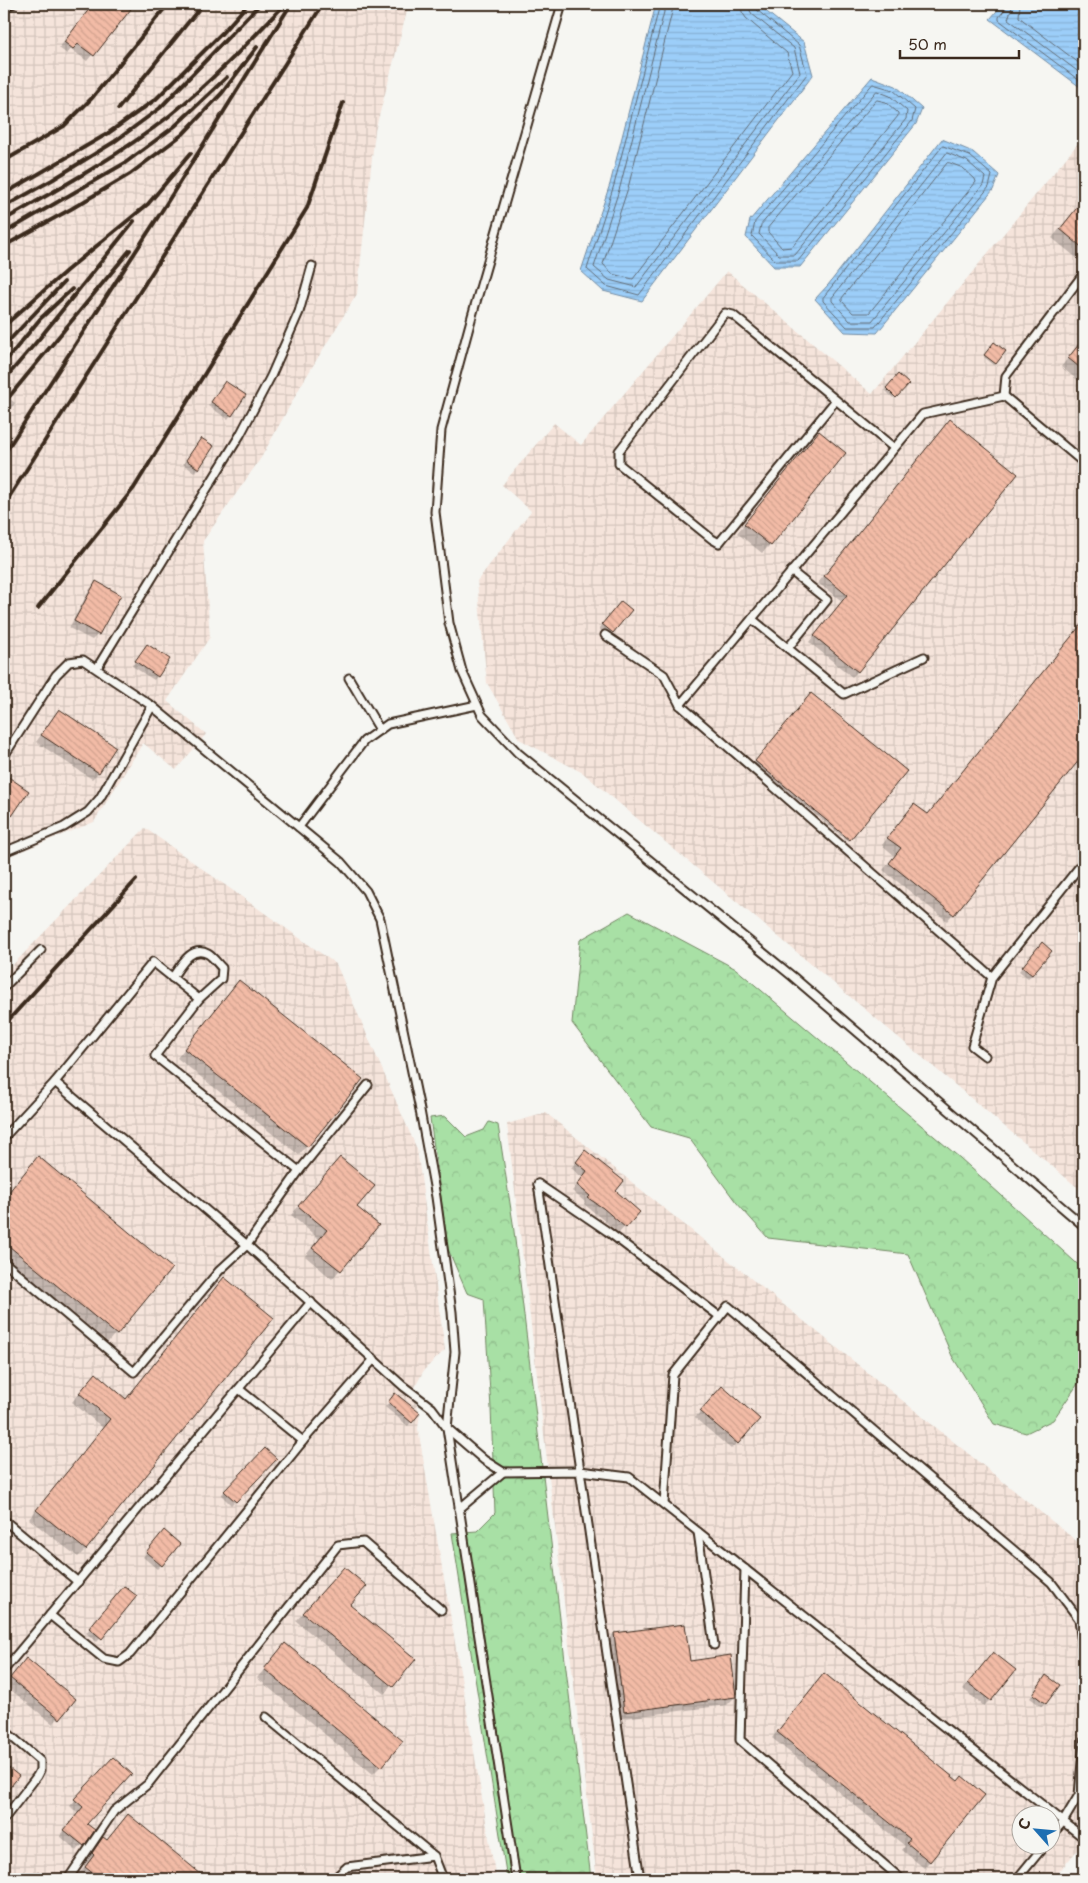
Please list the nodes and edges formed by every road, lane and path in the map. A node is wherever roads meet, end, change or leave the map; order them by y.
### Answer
1 (562, 4) edge
2 (312, 266) dead end
3 (1084, 273) edge
4 (1004, 396) junction
5 (836, 400) dead end
6 (894, 448) junction
7 (1084, 462) edge
8 (792, 571) junction
9 (752, 619) junction
10 (605, 635) dead end
11 (788, 648) junction
12 (924, 656) dead end
13 (97, 668) junction
14 (349, 678) dead end
15 (680, 704) junction
16 (477, 705) junction
17 (152, 706) junction
18 (380, 730) junction
19 (4, 756) edge
20 (299, 827) junction
21 (4, 852) edge
22 (1084, 861) edge
23 (41, 950) dead end
24 (992, 977) junction
25 (172, 978) junction
26 (4, 987) edge
27 (199, 999) junction
28 (985, 1056) dead end
29 (55, 1082) junction
30 (368, 1085) dead end
31 (4, 1137) edge
32 (298, 1172) junction
33 (1084, 1226) edge
34 (247, 1245) junction
35 (4, 1262) edge
36 (311, 1302) junction
37 (719, 1316) junction
38 (374, 1359) junction
39 (239, 1389) junction
40 (447, 1428) junction
41 (303, 1441) junction
42 (580, 1471) junction
43 (503, 1472) junction
44 (664, 1504) junction
45 (459, 1509) junction
46 (4, 1520) edge
47 (698, 1532) junction
48 (745, 1569) junction
49 (78, 1582) junction
50 (441, 1610) dead end
51 (50, 1615) junction
52 (714, 1645) dead end
53 (1084, 1658) edge
54 (4, 1670) edge
55 (266, 1717) dead end
56 (4, 1730) edge
57 (1084, 1741) edge
58 (4, 1819) edge
59 (1063, 1822) junction
60 (1060, 1825) edge
61 (1084, 1838) edge
62 (434, 1856) junction
63 (1036, 1856) edge
64 (68, 1879) edge
65 (334, 1879) edge
66 (444, 1879) edge
67 (516, 1879) edge
68 (640, 1879) edge
69 (901, 1879) edge
70 (1017, 1879) edge

1 - 16 lane
2 - 13 lane
3 - 4 lane
4 - 6 lane
4 - 7 lane
5 - 6 lane
6 - 8 lane
8 - 9 lane
8 - 11 lane
9 - 11 lane
9 - 15 lane
10 - 15 lane
11 - 12 lane
13 - 17 lane
13 - 19 lane
14 - 18 lane
15 - 24 lane
16 - 18 lane
16 - 33 lane
17 - 20 lane
17 - 21 lane
18 - 20 lane
20 - 40 lane
22 - 24 lane
23 - 26 lane
24 - 28 lane
25 - 27 lane
25 - 27 lane
25 - 29 lane
27 - 32 lane
29 - 31 lane
29 - 34 lane
30 - 32 lane
32 - 34 lane
34 - 35 lane
34 - 36 lane
36 - 38 lane
36 - 39 lane
37 - 42 lane
37 - 44 lane
37 - 53 lane
38 - 40 lane
38 - 41 lane
39 - 41 lane
39 - 49 lane
40 - 43 lane
40 - 45 lane
41 - 51 lane
42 - 43 lane
42 - 44 lane
42 - 68 lane
43 - 45 lane
44 - 47 lane
45 - 67 lane
46 - 49 lane
47 - 48 lane
47 - 52 lane
48 - 59 lane
48 - 69 lane
49 - 51 lane
50 - 64 lane
51 - 54 lane
55 - 62 lane
56 - 58 lane
57 - 59 lane
59 - 60 lane
59 - 61 lane
62 - 65 lane
62 - 66 lane
63 - 70 lane

